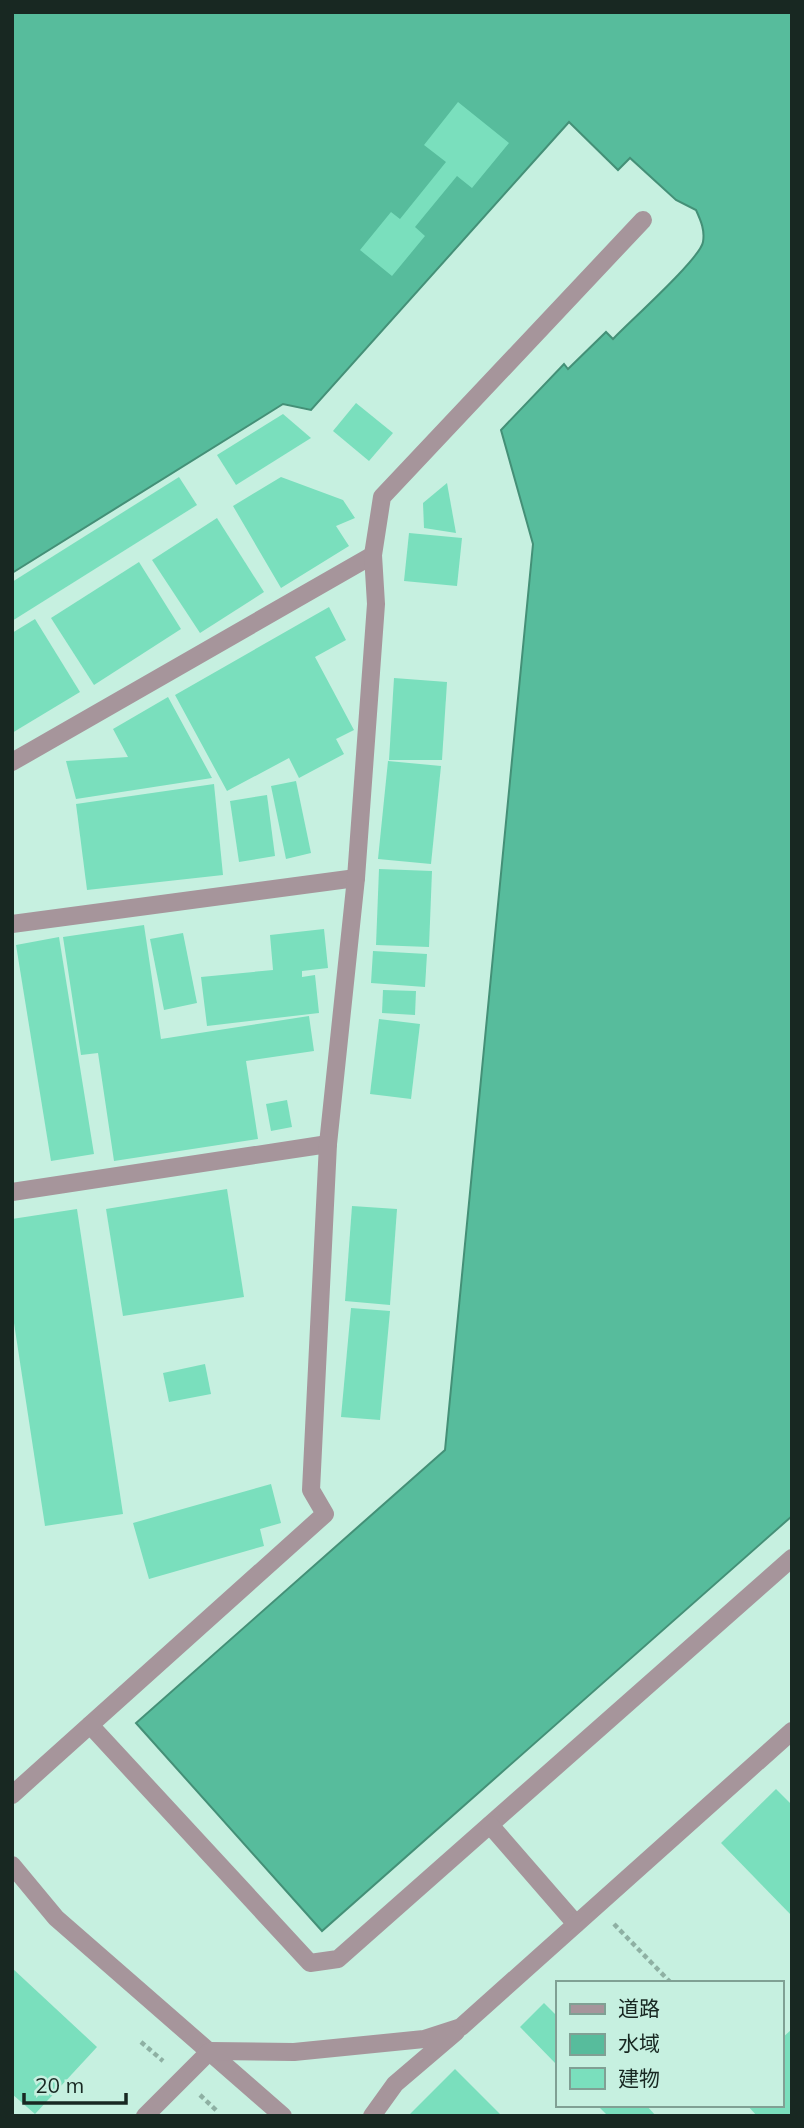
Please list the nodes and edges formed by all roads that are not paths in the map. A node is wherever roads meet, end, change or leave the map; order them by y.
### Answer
1 (643, 220) dead end
2 (373, 555) junction
3 (12, 762) edge
4 (356, 878) junction
5 (12, 925) edge
6 (328, 1144) junction
7 (12, 1192) edge
8 (791, 1559) edge
9 (90, 1725) junction
10 (792, 1731) edge
11 (12, 1795) edge
12 (490, 1825) junction
13 (12, 1865) edge
14 (576, 1924) junction
15 (461, 2027) junction
16 (209, 2051) junction
17 (145, 2116) edge
18 (283, 2116) edge
19 (372, 2116) edge

1 - 2 street
2 - 3 street
2 - 4 street
4 - 5 street
4 - 6 street
6 - 7 street
6 - 9 street
8 - 12 street
9 - 11 street
9 - 12 street
10 - 14 street
12 - 14 street
13 - 16 street
14 - 15 street
15 - 16 street
15 - 19 street
16 - 17 street
16 - 18 street

